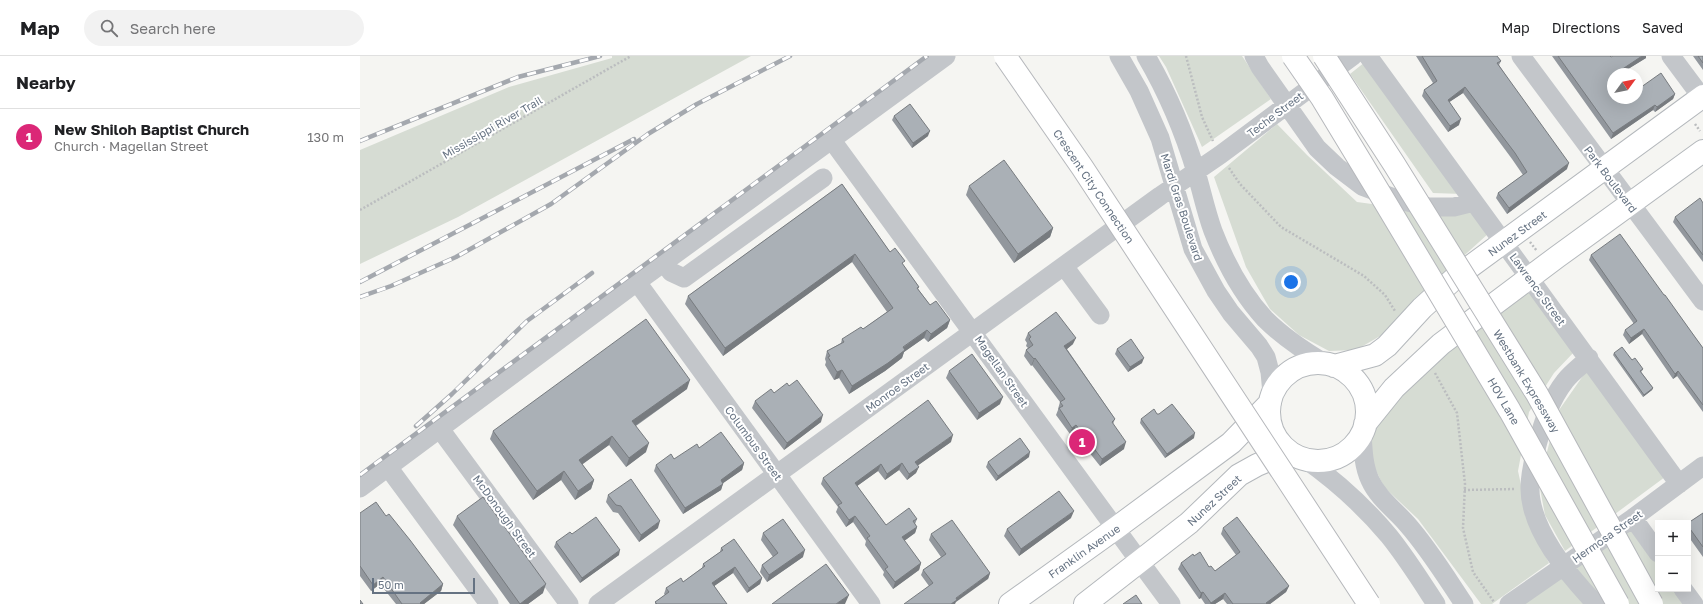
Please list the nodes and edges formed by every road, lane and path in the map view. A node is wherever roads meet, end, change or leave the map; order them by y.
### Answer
1 (631, 56) edge
2 (946, 56) edge
3 (1004, 56) edge
4 (1120, 56) edge
5 (1146, 56) edge
6 (1186, 56) edge
7 (1254, 56) edge
8 (1294, 56) edge
9 (1324, 56) edge
10 (1353, 56) edge
11 (1368, 56) edge
12 (1521, 56) edge
13 (1671, 56) edge
14 (1702, 98) edge
15 (1287, 105) junction
16 (1695, 124) dead end
17 (831, 139) junction
18 (1702, 141) edge
19 (1220, 155) junction
20 (1604, 169) junction
21 (1196, 171) junction
22 (823, 178) dead end
23 (774, 182) junction
24 (1174, 186) junction
25 (1474, 202) junction
26 (789, 203) junction
27 (1631, 205) junction
28 (360, 210) edge
29 (724, 217) junction
30 (740, 238) junction
31 (1503, 242) junction
32 (1530, 242) dead end
33 (1537, 251) dead end
34 (664, 262) junction
35 (1064, 266) junction
36 (1530, 278) junction
37 (637, 282) junction
38 (1703, 302) edge
39 (1100, 315) dead end
40 (1405, 326) junction
41 (973, 331) junction
42 (1426, 357) junction
43 (1589, 358) junction
44 (1330, 365) junction
45 (1271, 399) junction
46 (1364, 428) junction
47 (440, 429) junction
48 (1301, 457) junction
49 (1703, 466) edge
50 (388, 468) junction
51 (777, 475) junction
52 (1679, 484) junction
53 (360, 488) edge
54 (1530, 489) junction
55 (1464, 490) junction
56 (1633, 518) junction
57 (1116, 528) junction
58 (1655, 549) edge
59 (1140, 562) junction
60 (1563, 566) junction
61 (1685, 592) edge
62 (489, 604) edge
63 (569, 604) edge
64 (598, 604) edge
65 (871, 604) edge
66 (1010, 604) edge
67 (1085, 604) edge
68 (1171, 604) edge
69 (1370, 604) edge
70 (1436, 604) edge
71 (1464, 604) edge
72 (1496, 604) edge
73 (1509, 604) edge
74 (1596, 604) edge
75 (1618, 604) edge
76 (1652, 604) edge
77 (1694, 604) edge

1 - 28 path, Mississippi River Trail
2 - 17 street
3 - 69 main road, Crescent City Connection, bridge
4 - 24 street, Mardi Gras Boulevard
5 - 21 street, Mardi Gras Boulevard
6 - 19 path
7 - 15 street
8 - 75 main road, HOV Lane, bridge
9 - 76 main road, Westbank Expressway, bridge
10 - 15 street, Teche Street
11 - 25 street, Lawrence Street
12 - 20 street, Park Boulevard
13 - 14 street
14 - 20 main road, Nunez Street
15 - 19 street, Teche Street
15 - 25 street
16 - 18 path
17 - 23 street
17 - 41 street, Magellan Street
18 - 27 main road
19 - 21 street, Teche Street
19 - 40 path
20 - 27 street, Park Boulevard
20 - 31 main road, Nunez Street
21 - 24 street, Monroe Street
21 - 44 street, Mardi Gras Boulevard
22 - 26 street
23 - 26 street
23 - 29 street
24 - 35 street, Monroe Street
24 - 45 street, Mardi Gras Boulevard
25 - 31 street, Lawrence Street
26 - 30 street
27 - 36 main road
27 - 38 street, Park Boulevard
29 - 30 street
29 - 34 street
30 - 34 street
31 - 36 street, Lawrence Street
31 - 40 main road, Nunez Street
32 - 33 path
34 - 37 street
35 - 39 street
35 - 41 street, Monroe Street
36 - 42 main road
36 - 43 street, Lawrence Street
37 - 47 street
37 - 51 street, Columbus Street
40 - 44 main road, Nunez Street
41 - 51 street, Monroe Street
41 - 57 street, Magellan Street
42 - 46 main road
42 - 55 path
43 - 52 street, Lawrence Street
43 - 54 street
44 - 45 main road
44 - 46 main road
45 - 48 main road
45 - 57 main road, Franklin Avenue
46 - 48 main road
46 - 71 street
47 - 50 street
47 - 63 street, McDonough Street
48 - 59 main road, Nunez Street
48 - 70 street
49 - 52 street, Hermosa Street
50 - 53 street
50 - 62 street
51 - 64 street, Monroe Street
51 - 65 street, Columbus Street
52 - 56 street, Hermosa Street
54 - 55 path
54 - 60 street
55 - 72 path
56 - 58 street
56 - 60 street, Hermosa Street
57 - 59 street, Magellan Street
57 - 66 main road, Franklin Avenue
59 - 67 main road
59 - 68 street, Magellan Street
60 - 73 street, Hermosa Street
60 - 74 street
61 - 77 street

